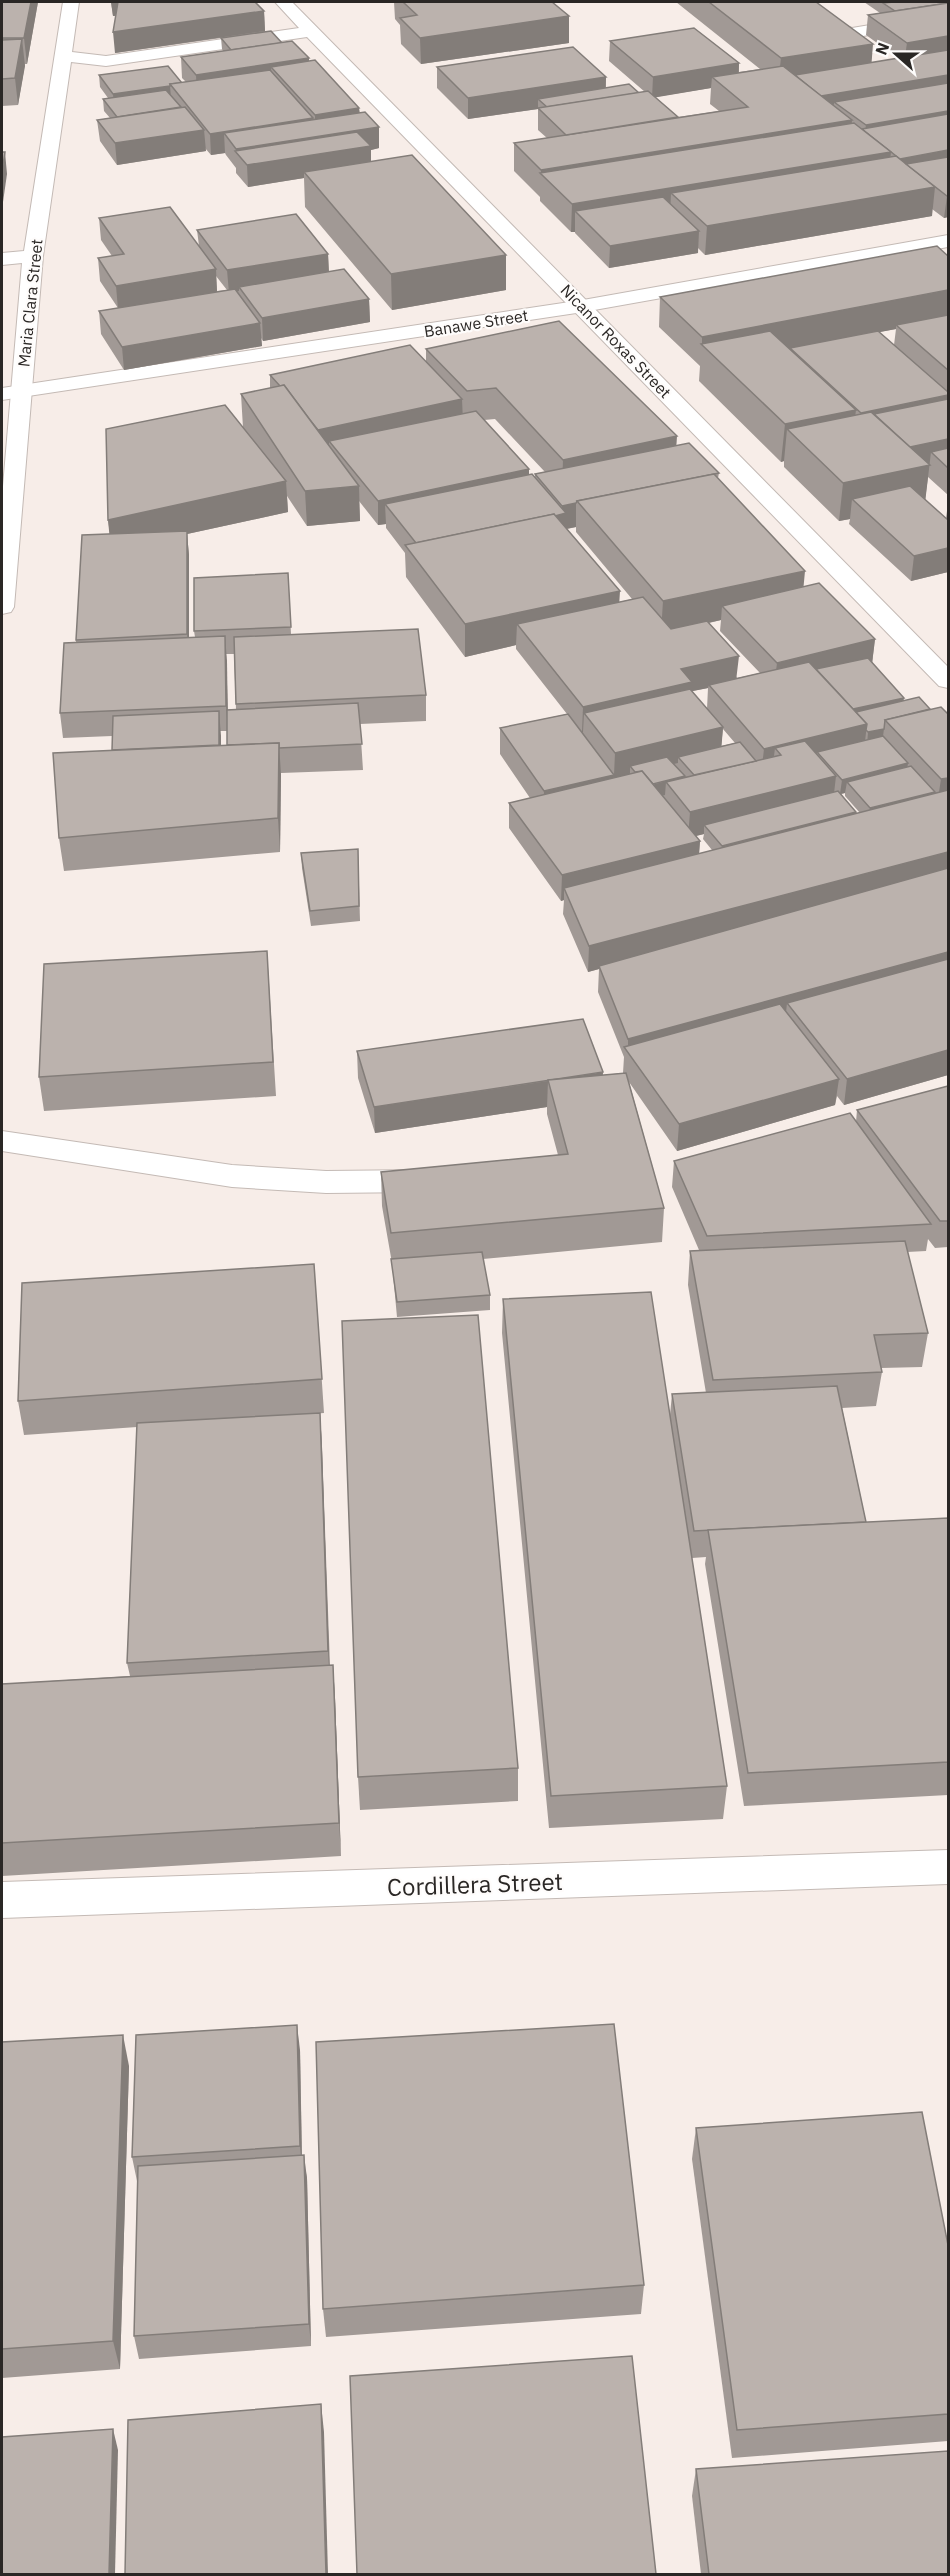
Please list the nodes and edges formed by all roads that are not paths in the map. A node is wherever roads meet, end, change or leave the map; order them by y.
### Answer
1 (71, 2) edge
2 (283, 2) edge
3 (796, 2) edge
4 (948, 17) edge
5 (312, 31) junction
6 (64, 56) junction
7 (948, 241) edge
8 (33, 256) junction
9 (2, 259) edge
10 (583, 306) junction
11 (25, 349) junction
12 (2, 351) edge
13 (12, 393) edge
14 (6, 534) edge
15 (2, 607) edge
16 (948, 681) edge
17 (2, 1141) edge
18 (422, 1181) edge
19 (948, 1867) edge
20 (2, 1900) edge

1 - 6 street, Maria Clara Street
2 - 5 street, Nicanor Roxas Street
3 - 4 street
5 - 6 street
5 - 10 street, Nicanor Roxas Street
6 - 8 street, Maria Clara Street
7 - 10 street, Banawe Street
8 - 9 street
8 - 11 street, Maria Clara Street
10 - 13 street, Banawe Street
10 - 16 street, Nicanor Roxas Street
11 - 12 street
11 - 13 street, Maria Clara Street
13 - 14 street, Maria Clara Street
14 - 15 street, Maria Clara Street
17 - 18 street
19 - 20 street, Cordillera Street

